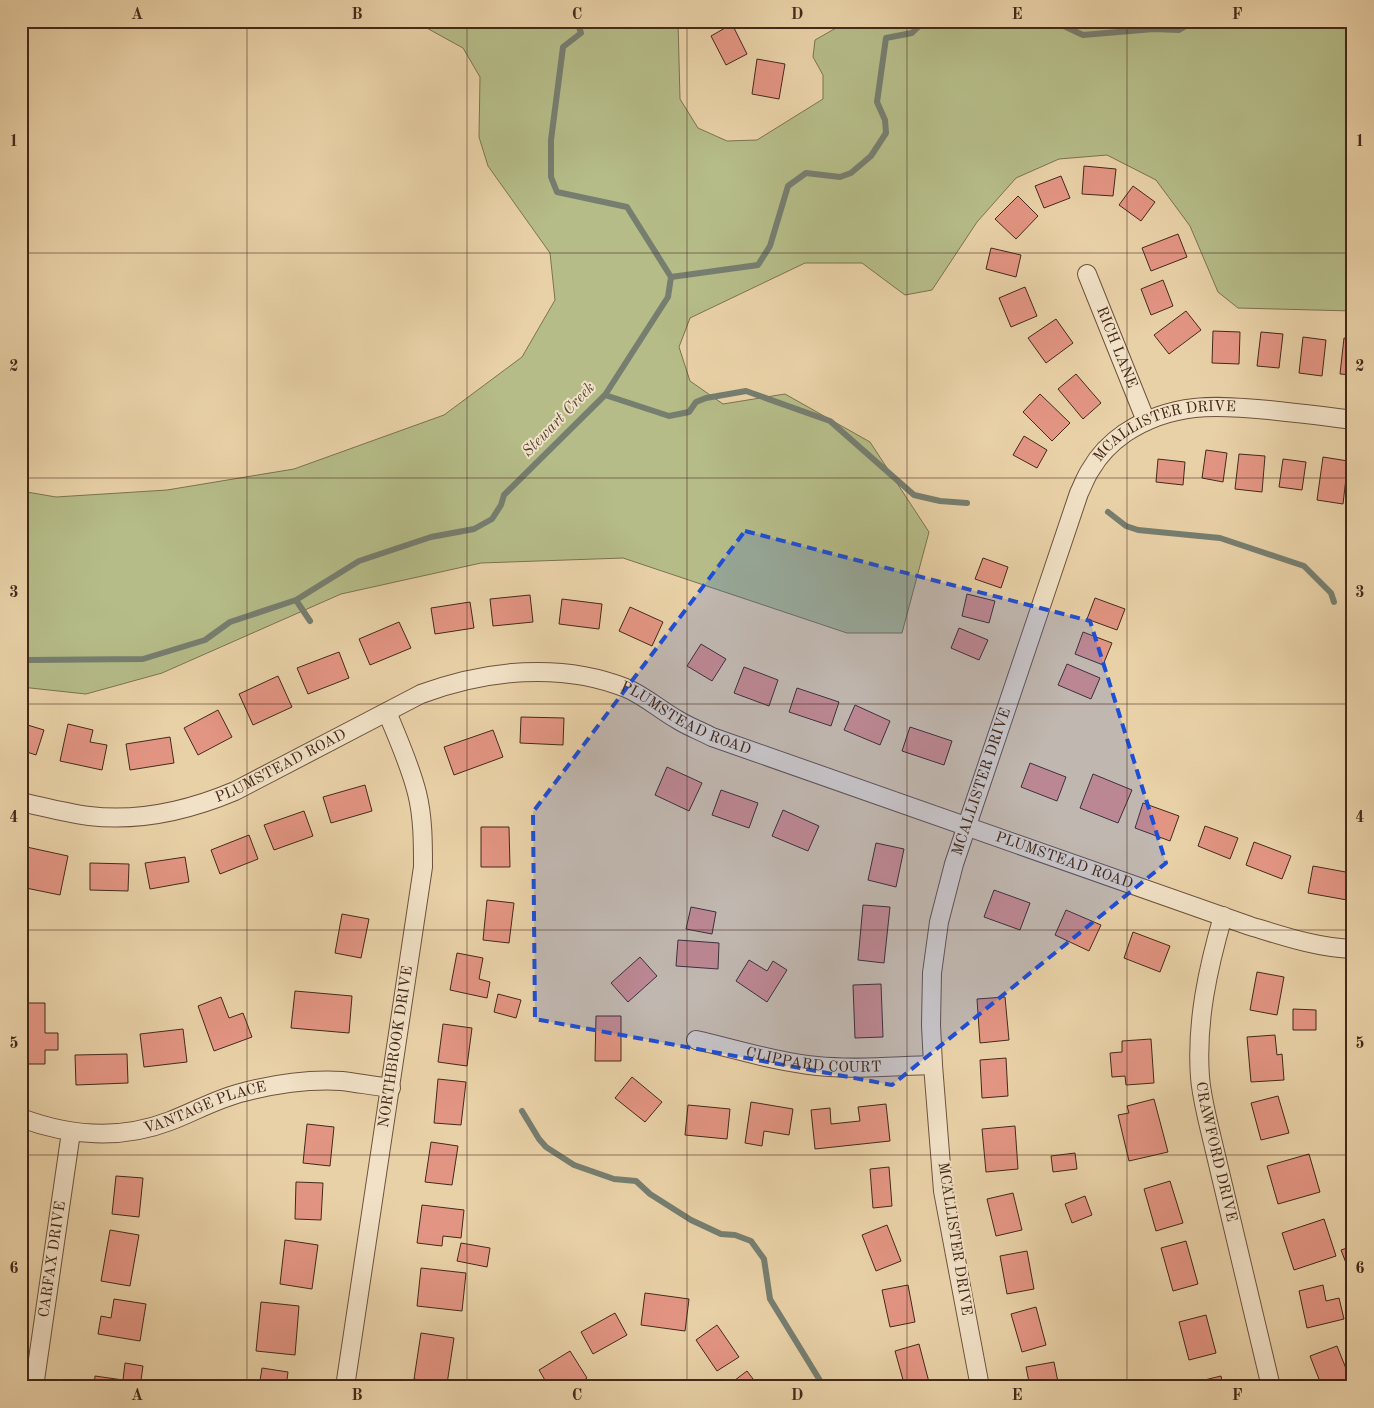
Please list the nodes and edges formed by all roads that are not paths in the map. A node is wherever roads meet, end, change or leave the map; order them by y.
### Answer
1 (1087, 274) dead end
2 (1353, 420) edge
3 (1146, 421) junction
4 (387, 712) junction
5 (21, 802) edge
6 (966, 826) junction
7 (1223, 916) junction
8 (1353, 949) edge
9 (696, 1040) dead end
10 (933, 1065) junction
11 (390, 1088) junction
12 (21, 1118) edge
13 (71, 1132) junction
14 (34, 1387) edge
15 (345, 1387) edge
16 (980, 1387) edge
17 (1271, 1387) edge

1 - 3 street, RICH LANE
2 - 3 street, MCALLISTER DRIVE
3 - 6 street, MCALLISTER DRIVE
4 - 5 street, PLUMSTEAD ROAD
4 - 6 street, PLUMSTEAD ROAD
4 - 11 street, NORTHBROOK DRIVE
6 - 7 street, PLUMSTEAD ROAD
6 - 10 street, MCALLISTER DRIVE
7 - 8 street, PLUMSTEAD ROAD
7 - 17 street, CRAWFORD DRIVE
9 - 10 street, CLIPPARD COURT
10 - 16 street, MCALLISTER DRIVE
11 - 13 street, VANTAGE PLACE
11 - 15 street, NORTHBROOK DRIVE
12 - 13 street, VANTAGE PLACE
13 - 14 street, CARFAX DRIVE

